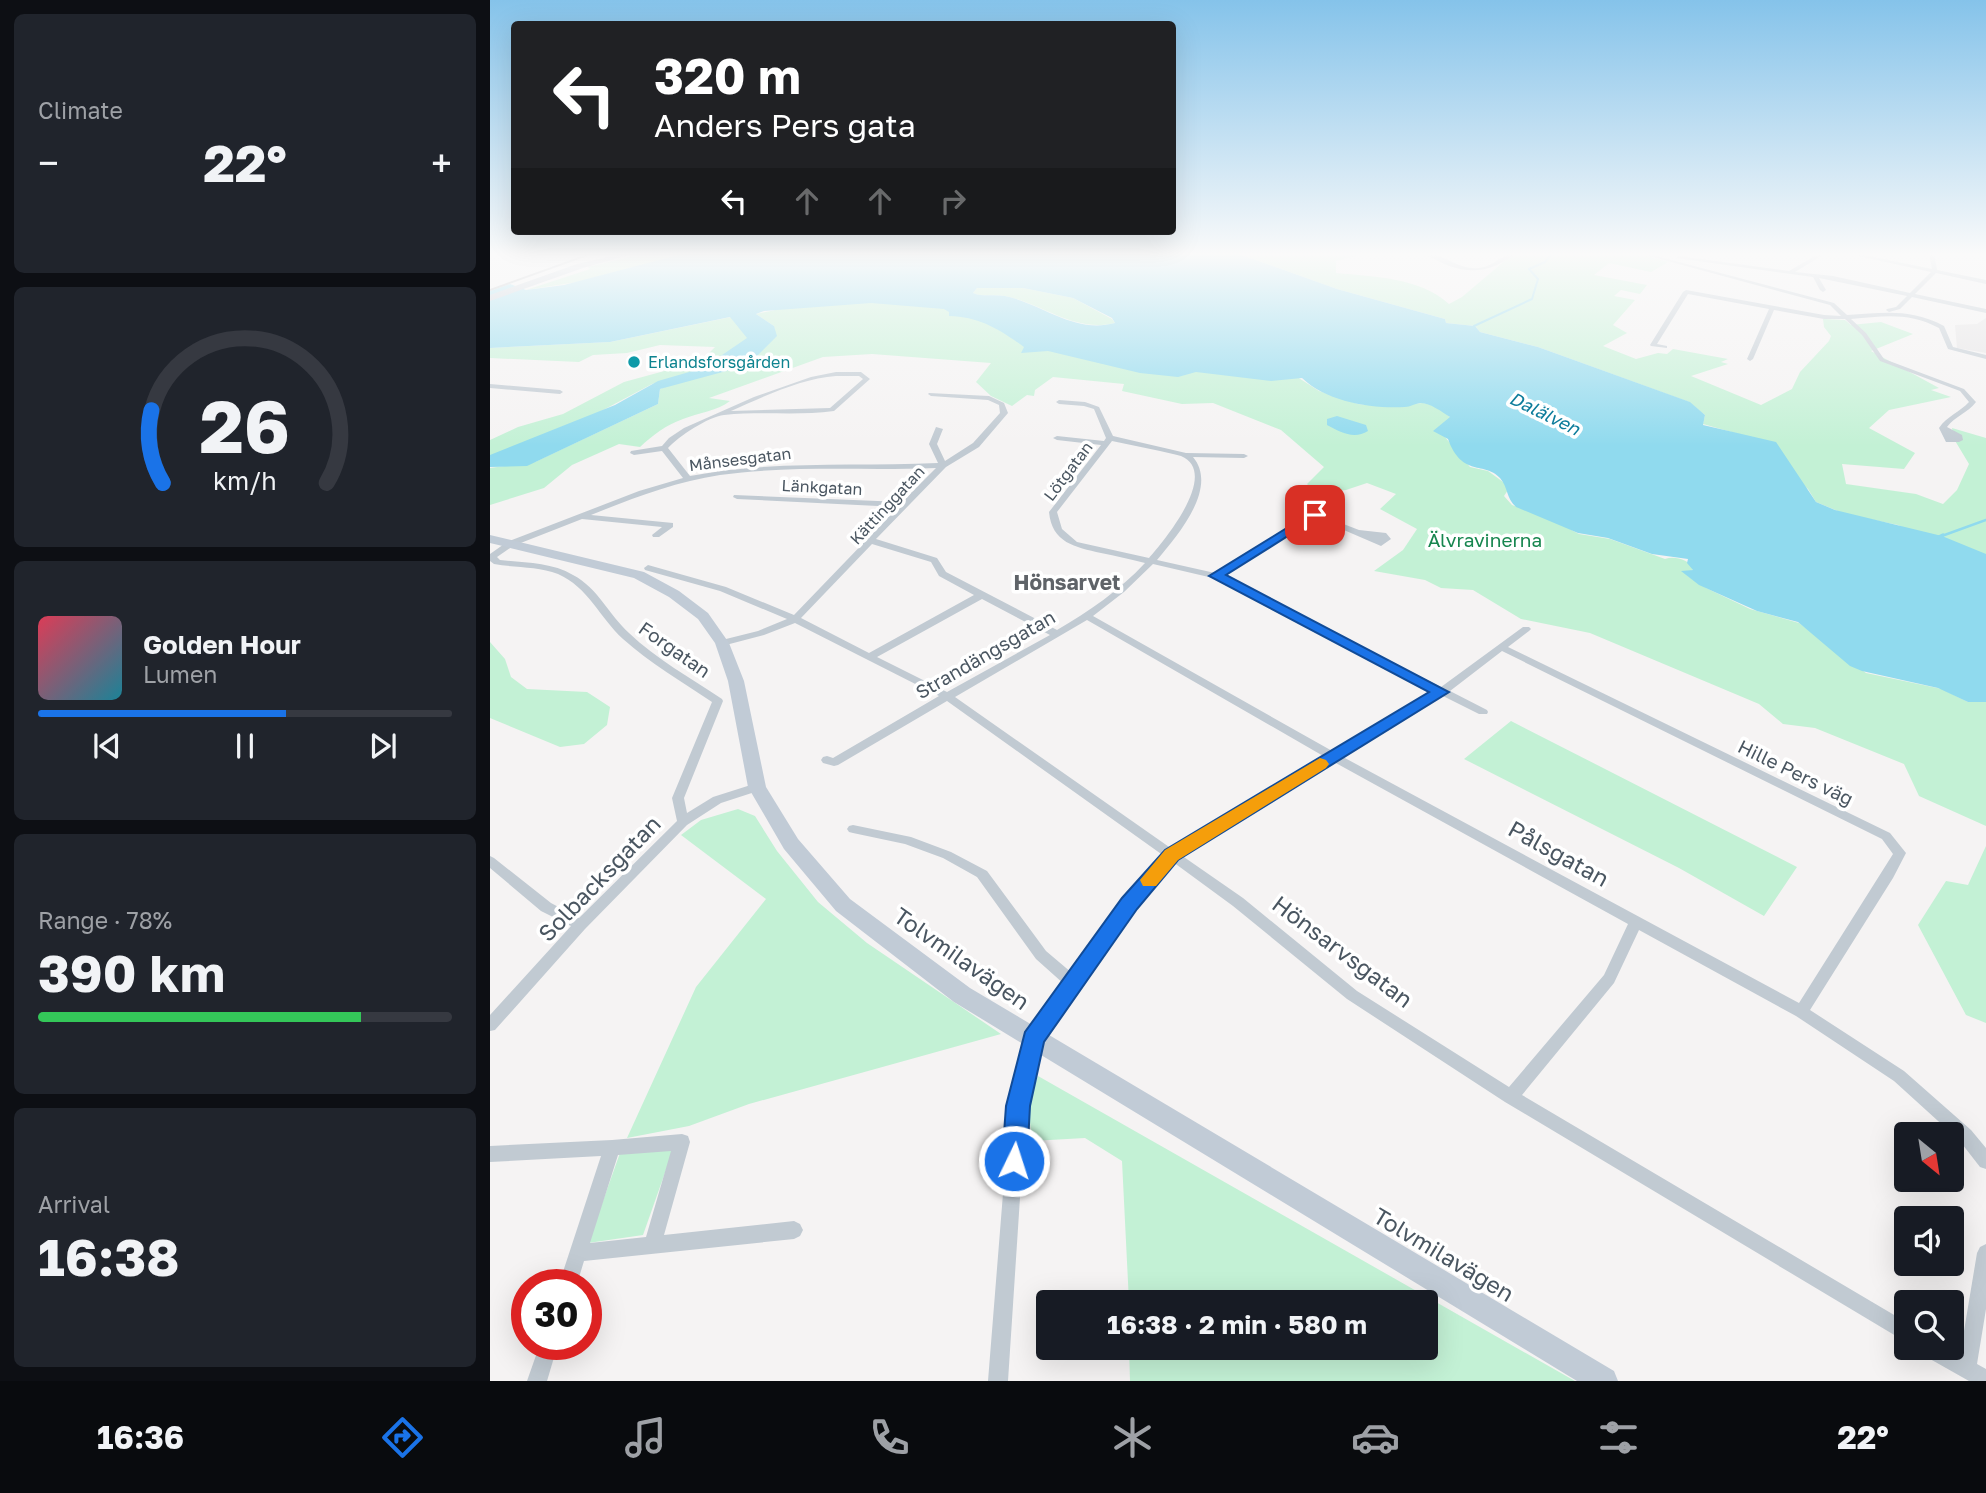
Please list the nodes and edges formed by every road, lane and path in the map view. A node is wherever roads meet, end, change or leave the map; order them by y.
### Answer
1 (1670, 317) edge
2 (1768, 317) edge
3 (1834, 317) edge
4 (1850, 317) edge
5 (1917, 317) edge
6 (1846, 318) junction
7 (1665, 347) dead end
8 (1986, 357) edge
9 (1750, 359) dead end
10 (490, 386) edge
11 (560, 393) dead end
12 (931, 394) dead end
13 (1059, 402) dead end
14 (723, 412) junction
15 (939, 429) dead end
16 (1057, 438) dead end
17 (1109, 440) junction
18 (1949, 440) dead end
19 (664, 448) junction
20 (634, 453) dead end
21 (1186, 454) junction
22 (1244, 456) dead end
23 (943, 465) junction
24 (688, 479) junction
25 (737, 497) dead end
26 (905, 505) junction
27 (581, 516) junction
28 (656, 535) dead end
29 (500, 541) edge
30 (873, 541) junction
31 (1381, 543) dead end
32 (1155, 561) junction
33 (648, 568) dead end
34 (1216, 576) junction
35 (981, 595) junction
36 (1087, 616) junction
37 (795, 619) junction
38 (1526, 629) dead end
39 (1056, 634) junction
40 (722, 643) junction
41 (1503, 648) junction
42 (871, 656) junction
43 (1441, 692) junction
44 (947, 696) junction
45 (1483, 712) dead end
46 (1332, 757) junction
47 (827, 760) dead end
48 (757, 787) junction
49 (683, 822) junction
50 (853, 829) dead end
51 (1171, 855) junction
52 (490, 862) edge
53 (1635, 923) junction
54 (580, 925) junction
55 (1074, 984) junction
56 (1801, 1012) junction
57 (490, 1026) edge
58 (1033, 1039) junction
59 (1511, 1097) junction
60 (612, 1148) junction
61 (490, 1154) edge
62 (1986, 1161) edge
63 (794, 1230) dead end
64 (652, 1245) junction
65 (1986, 1253) edge
66 (579, 1254) junction
67 (574, 1269) edge
68 (1894, 1326) edge
69 (544, 1360) edge
70 (1950, 1360) edge
71 (1967, 1370) junction
72 (1986, 1380) edge
73 (537, 1381) edge
74 (998, 1381) edge
75 (1604, 1381) edge

1 - 7 street
2 - 9 street
3 - 6 street
4 - 6 street
5 - 8 street
6 - 18 street
10 - 11 street
12 - 23 street, Kättinggatan
13 - 17 street, Lötgatan
14 - 14 street
14 - 19 street
15 - 23 street
16 - 17 street
17 - 21 street
17 - 32 street, Lötgatan
19 - 20 street
19 - 24 street
21 - 22 street
21 - 32 street, Strandängsgatan
23 - 24 street, Månsesgatan
23 - 26 street, Kättinggatan
24 - 27 street, Månsesgatan
25 - 26 street, Länkgatan
26 - 30 street, Kättinggatan
27 - 28 street
27 - 29 street, Månsesgatan
29 - 40 street, Tolvmilavägen
29 - 49 street, Forgatan
30 - 35 street
30 - 37 street, Kättinggatan
31 - 34 street
32 - 34 street, Lötgatan
32 - 36 street, Strandängsgatan
33 - 37 street, Hönsarvsgatan
34 - 43 street, Lötgatan
35 - 39 street
35 - 42 street
36 - 39 street, Strandängsgatan
36 - 46 street, Pålsgatan
37 - 40 street
37 - 42 street, Hönsarvsgatan
38 - 41 street
39 - 44 street, Strandängsgatan
40 - 48 street, Tolvmilavägen
41 - 43 street
41 - 56 street, Hille Pers väg
42 - 44 street, Hönsarvsgatan
43 - 45 street, Lötgatan
43 - 46 street
44 - 47 street, Strandängsgatan
44 - 51 street, Hönsarvsgatan
46 - 51 street
46 - 53 street, Pålsgatan
48 - 49 street, Solbacksgatan
48 - 58 street, Tolvmilavägen
49 - 54 street, Solbacksgatan
50 - 55 street
51 - 55 street
51 - 59 street, Hönsarvsgatan
52 - 54 street
53 - 56 street, Pålsgatan
53 - 59 street
54 - 57 street, Solbacksgatan
55 - 58 street
56 - 62 street, Pålsgatan
58 - 74 street
58 - 75 street, Tolvmilavägen
59 - 68 street, Hönsarvsgatan
60 - 61 street
60 - 64 street
60 - 66 street
63 - 64 street
64 - 66 street
65 - 71 street
66 - 67 street
69 - 73 street
70 - 71 street
71 - 72 street

